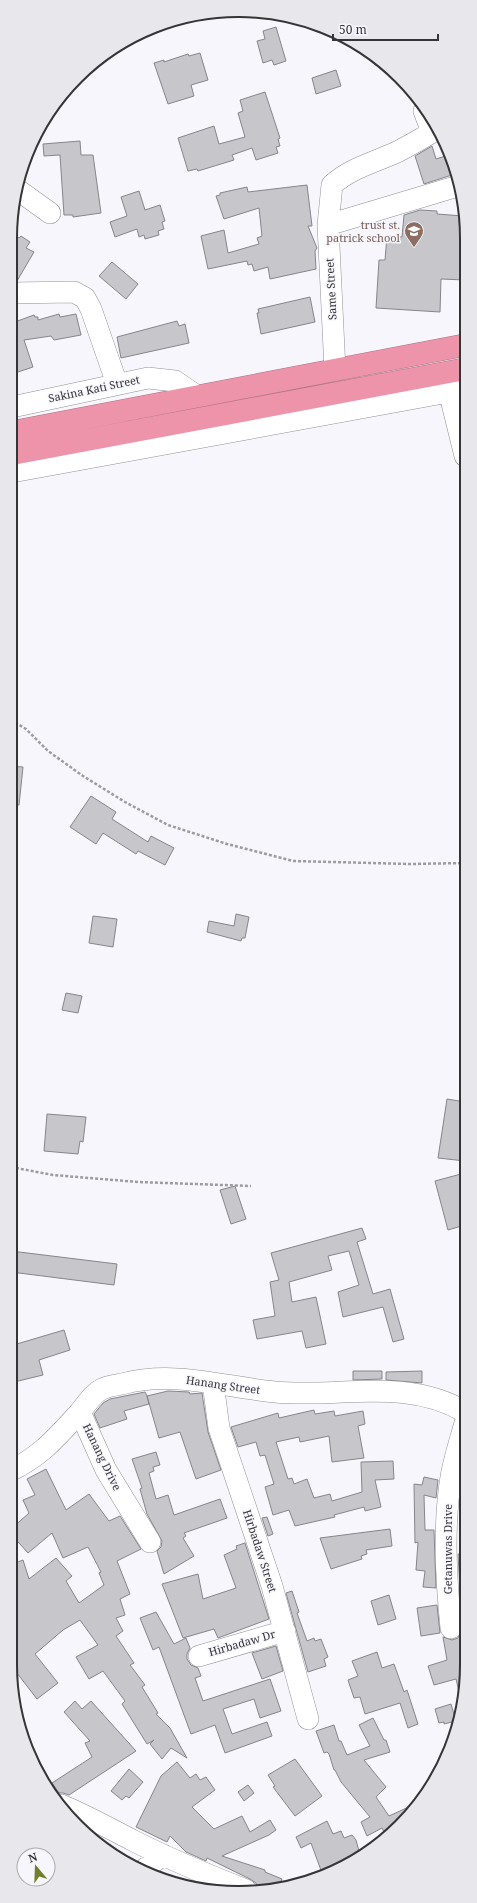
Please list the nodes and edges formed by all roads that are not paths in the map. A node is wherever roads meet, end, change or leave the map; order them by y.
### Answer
1 (432, 132) edge
2 (454, 187) edge
3 (22, 193) edge
4 (50, 213) dead end
5 (328, 225) junction
6 (17, 293) edge
7 (460, 346) edge
8 (335, 370) junction
9 (456, 381) edge
10 (117, 384) junction
11 (197, 396) junction
12 (17, 406) edge
13 (460, 414) edge
14 (17, 431) edge
15 (17, 453) edge
16 (17, 471) edge
17 (213, 1383) junction
18 (460, 1409) edge
19 (80, 1412) junction
20 (460, 1442) edge
21 (17, 1467) edge
22 (150, 1542) dead end
23 (451, 1628) dead end
24 (284, 1631) junction
25 (199, 1656) dead end
26 (308, 1719) dead end
27 (71, 1810) edge
28 (156, 1866) edge
29 (236, 1886) edge

1 - 5 street, Same Street
2 - 5 street
3 - 4 street
5 - 8 street, Same Street
6 - 10 street
7 - 8 highway
8 - 11 highway
9 - 13 street
9 - 15 highway
9 - 16 street
10 - 11 street, Sakina Kati Street
10 - 12 street, Sakina Kati Street
11 - 14 highway
17 - 18 street, Hanang Street
17 - 19 street, Hanang Street
17 - 24 street, Hirbadaw Street
19 - 21 street, Hanang Street
19 - 22 street, Hanang Drive
20 - 23 street, Getanuwas Drive
24 - 25 street, Hirbadaw Dr
24 - 26 street, Hirbadaw Street
27 - 28 street
28 - 29 street

